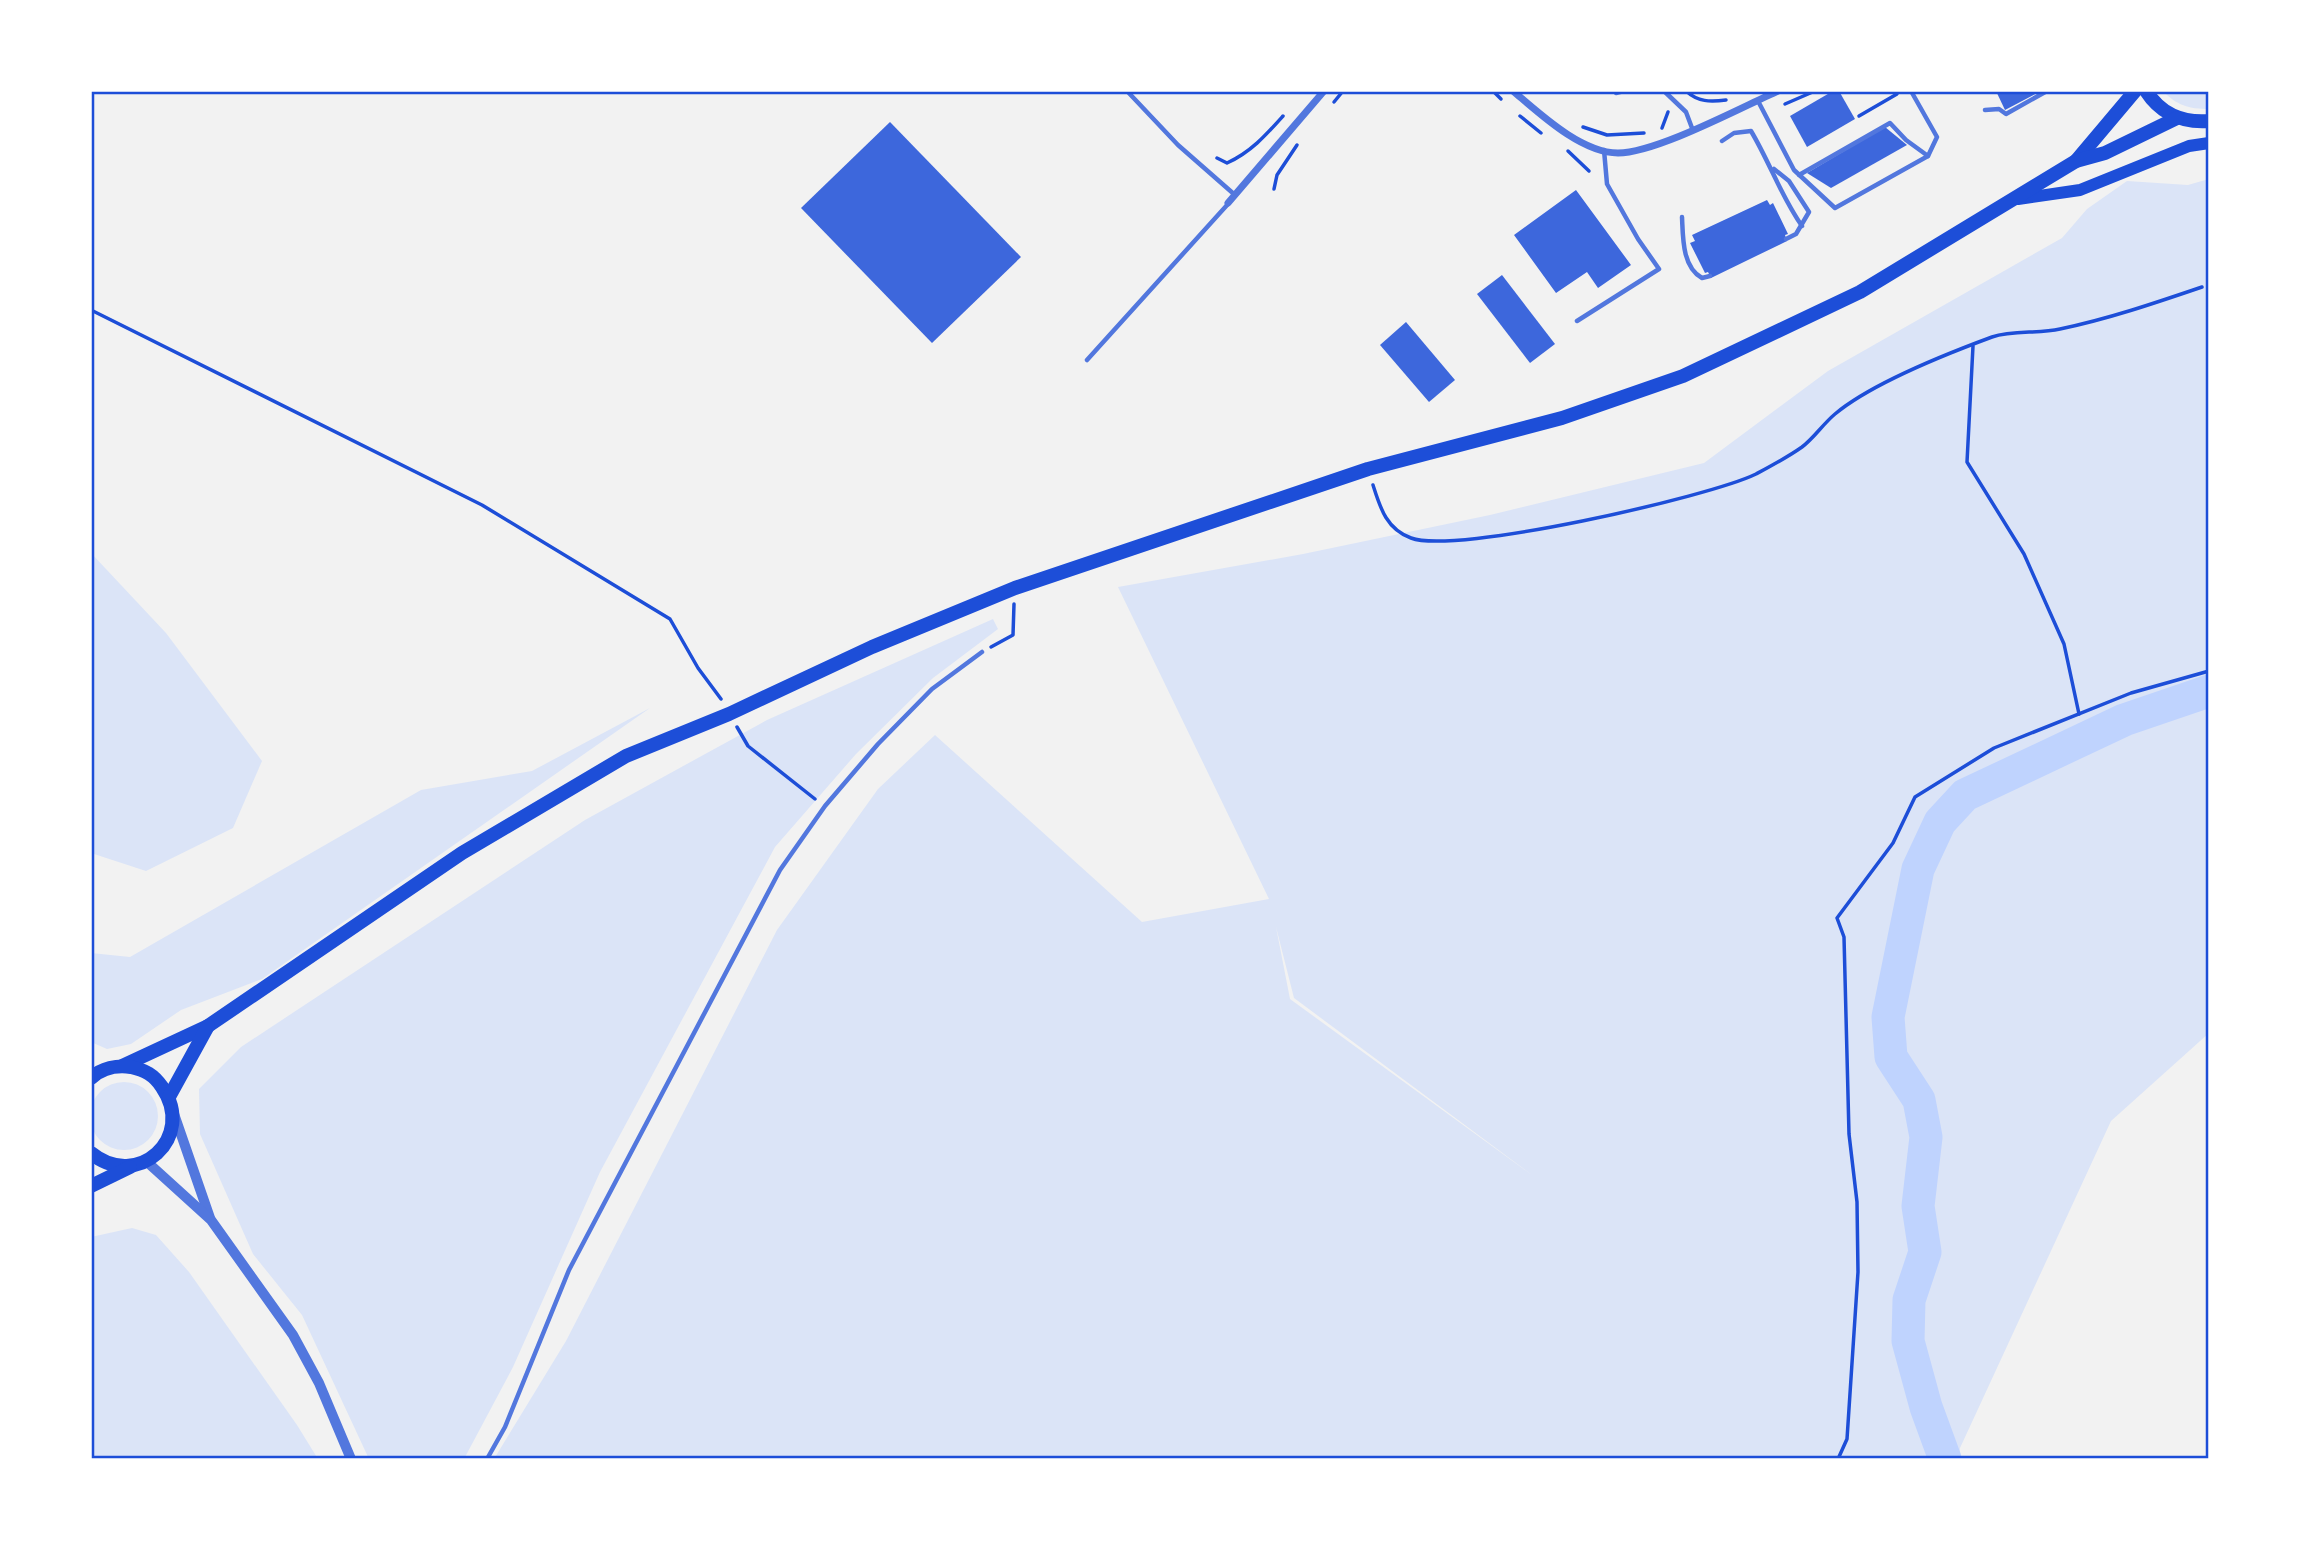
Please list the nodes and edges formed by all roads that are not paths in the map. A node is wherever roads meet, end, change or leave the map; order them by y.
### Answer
1 (1127, 91) edge
2 (1324, 91) edge
3 (1513, 91) edge
4 (1624, 91) edge
5 (1664, 91) edge
6 (1778, 91) edge
7 (1911, 91) edge
8 (2047, 91) edge
9 (2135, 91) edge
10 (2146, 91) edge
11 (1616, 93) dead end
12 (1758, 100) junction
13 (1985, 110) dead end
14 (2177, 118) junction
15 (2209, 121) edge
16 (1692, 128) junction
17 (1722, 141) dead end
18 (2209, 143) edge
19 (1603, 149) junction
20 (1928, 156) junction
21 (2076, 161) junction
22 (1773, 168) junction
23 (1798, 175) junction
24 (1235, 195) junction
25 (2018, 199) junction
26 (1228, 203) joint
27 (1682, 217) dead end
28 (1802, 226) junction
29 (1786, 239) dead end
30 (1710, 276) dead end
31 (1577, 321) dead end
32 (1087, 360) dead end
33 (982, 652) road end
34 (208, 1026) junction
35 (122, 1066) junction
36 (92, 1075) edge
37 (171, 1104) junction
38 (91, 1153) edge
39 (142, 1162) junction
40 (91, 1186) edge
41 (211, 1220) junction
42 (351, 1459) edge
43 (487, 1459) edge

1 - 24 lane
2 - 24 street
3 - 19 street
4 - 11 lane
5 - 16 lane
6 - 12 street
7 - 20 lane
8 - 13 lane
9 - 21 highway
10 - 14 highway
12 - 16 street
12 - 23 lane
14 - 15 highway
14 - 21 highway
16 - 19 street
17 - 22 lane
18 - 25 main road
19 - 31 lane
20 - 23 lane
20 - 23 lane
21 - 25 highway
22 - 28 lane
22 - 28 lane
24 - 26 street
25 - 34 highway
26 - 32 lane
27 - 30 lane
28 - 29 lane
33 - 43 lane
34 - 35 highway
34 - 37 highway
35 - 36 highway
35 - 37 highway
37 - 39 highway
37 - 41 street
38 - 39 highway
39 - 40 highway
39 - 41 street
41 - 42 street

